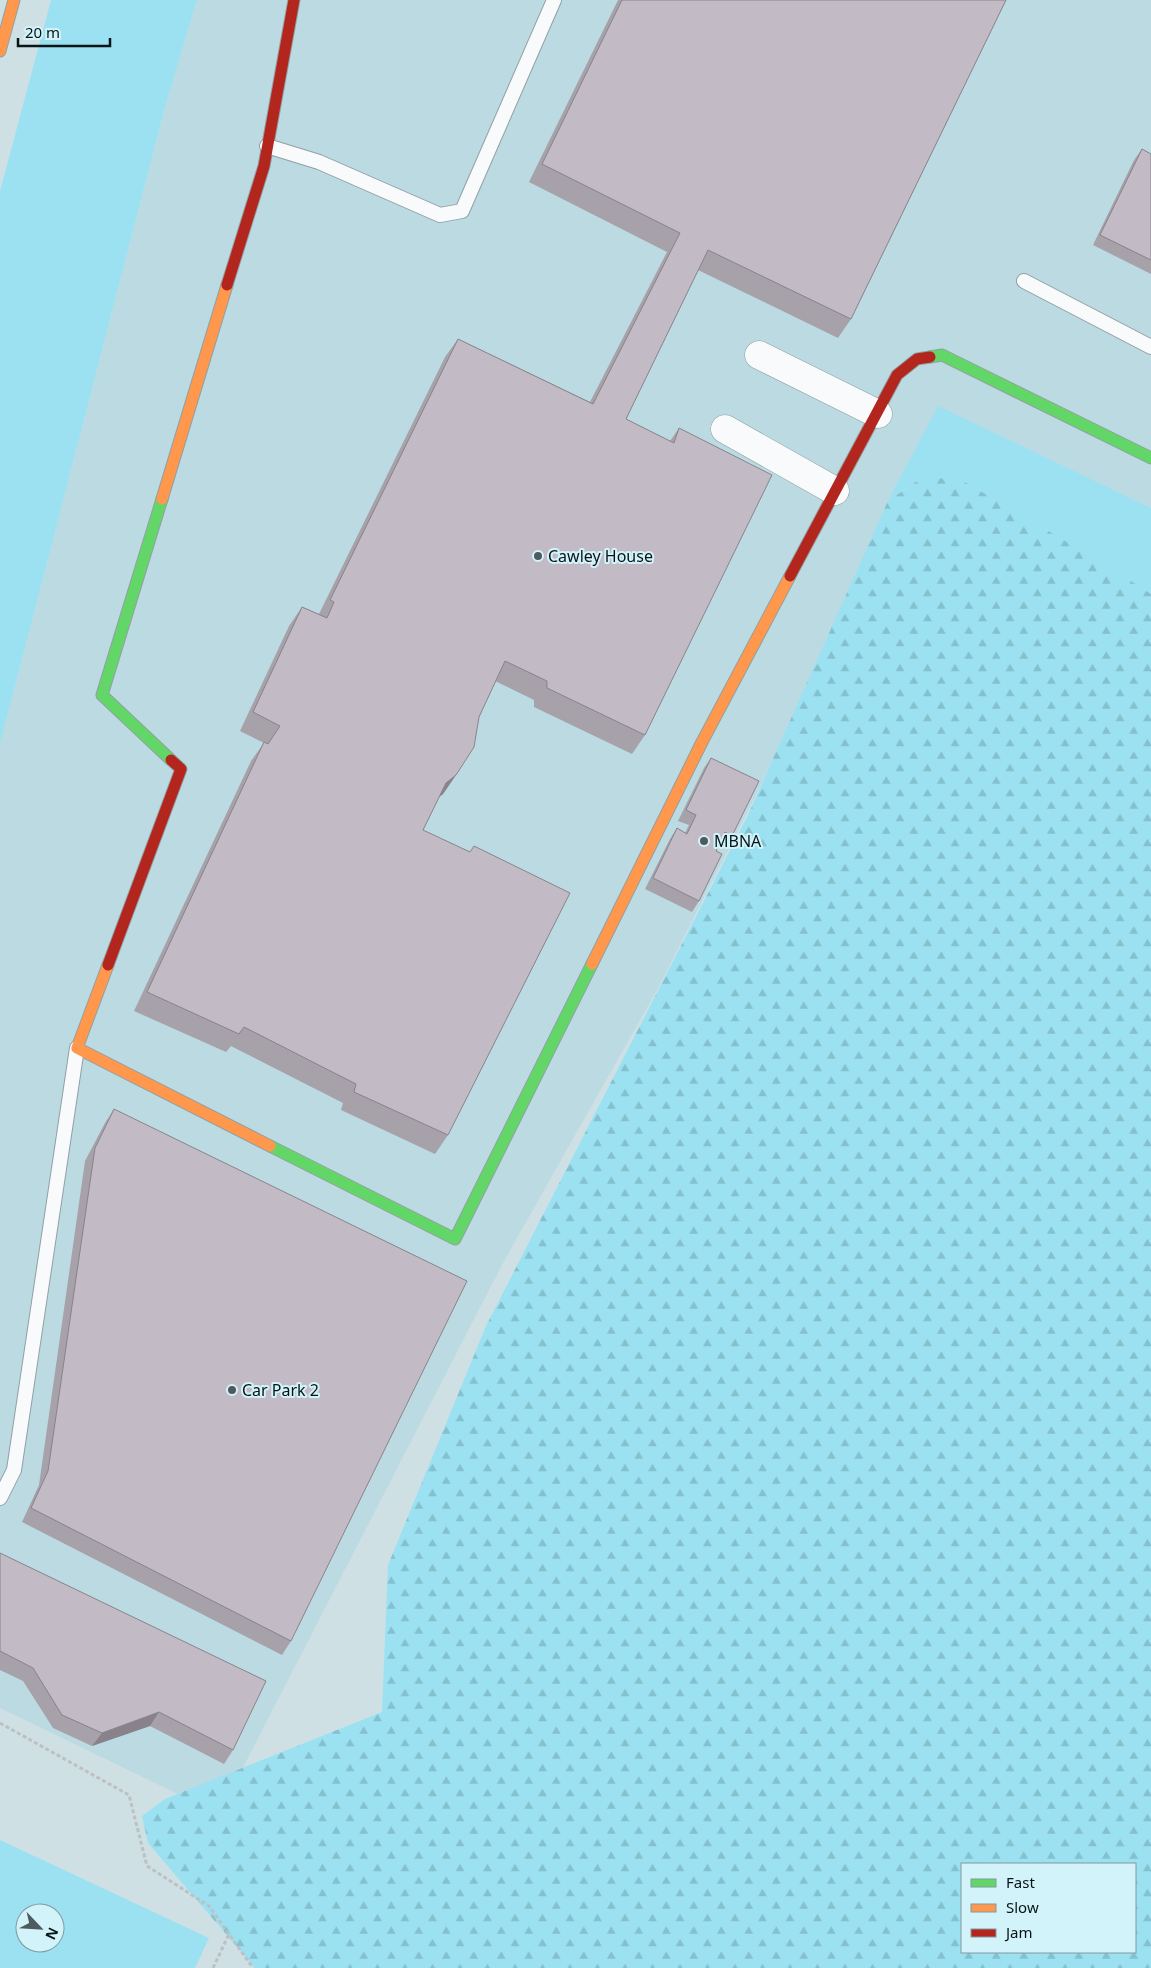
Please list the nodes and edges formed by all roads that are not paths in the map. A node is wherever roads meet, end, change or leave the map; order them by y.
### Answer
1 (14, 0) edge
2 (294, 0) edge
3 (554, 0) edge
4 (0, 51) edge
5 (267, 146) junction
6 (1024, 281) dead end
7 (1151, 347) edge
8 (760, 355) dead end
9 (878, 414) junction
10 (725, 430) dead end
11 (1151, 458) edge
12 (835, 491) junction
13 (77, 1048) junction
14 (0, 1498) edge

1 - 4 main road
2 - 5 main road
3 - 5 lane
5 - 13 main road
6 - 7 lane
8 - 9 street
9 - 11 main road
9 - 12 main road
10 - 12 street
12 - 13 main road
13 - 14 lane

